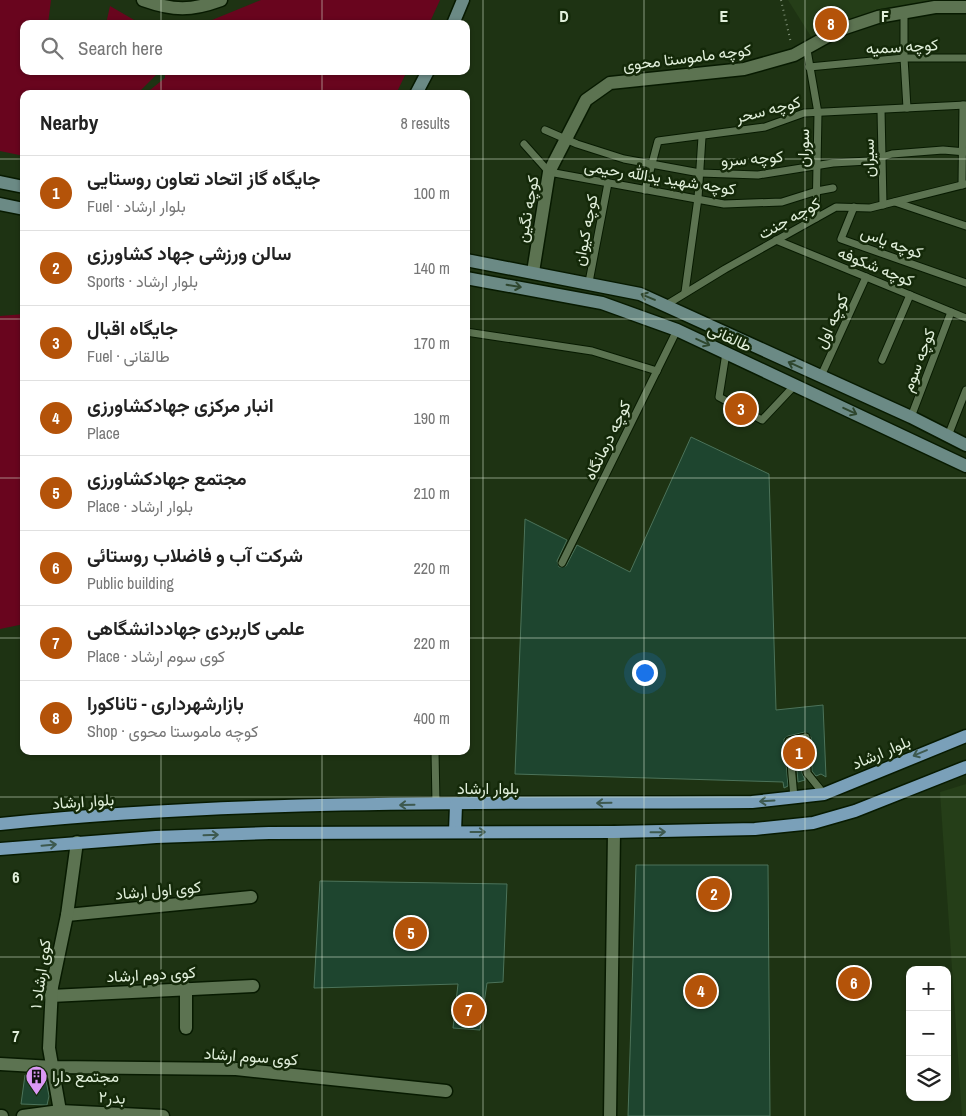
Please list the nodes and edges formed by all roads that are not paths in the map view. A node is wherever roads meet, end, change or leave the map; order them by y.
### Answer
1 (143, 0) edge
2 (222, 0) edge
3 (463, 0) edge
4 (937, 4) edge
5 (966, 7) edge
6 (904, 11) junction
7 (455, 20) edge
8 (806, 50) junction
9 (904, 58) junction
10 (966, 58) edge
11 (810, 67) junction
12 (426, 75) edge
13 (418, 90) edge
14 (586, 100) joint
15 (965, 105) edge
16 (907, 108) junction
17 (881, 110) junction
18 (818, 113) junction
19 (544, 130) dead end
20 (702, 137) junction
21 (566, 139) junction
22 (524, 144) dead end
23 (964, 152) edge
24 (882, 157) junction
25 (652, 164) junction
26 (817, 165) junction
27 (549, 172) junction
28 (700, 174) junction
29 (0, 182) edge
30 (608, 183) junction
31 (964, 185) edge
32 (20, 186) edge
33 (833, 188) dead end
34 (645, 190) junction
35 (817, 191) junction
36 (698, 198) junction
37 (895, 202) junction
38 (0, 204) edge
39 (883, 205) junction
40 (854, 207) junction
41 (20, 208) edge
42 (816, 218) junction
43 (966, 226) edge
44 (776, 240) junction
45 (470, 261) edge
46 (533, 272) junction
47 (866, 277) junction
48 (470, 279) edge
49 (589, 282) junction
50 (966, 284) edge
51 (685, 292) junction
52 (910, 295) junction
53 (666, 305) junction
54 (951, 312) junction
55 (966, 318) edge
56 (677, 330) junction
57 (470, 333) edge
58 (726, 353) junction
59 (882, 360) dead end
60 (657, 371) junction
61 (821, 376) junction
62 (795, 385) junction
63 (966, 390) edge
64 (911, 417) junction
65 (948, 436) junction
66 (966, 446) edge
67 (966, 466) edge
68 (562, 563) dead end
69 (966, 736) edge
70 (435, 755) edge
71 (966, 767) edge
72 (824, 794) junction
73 (794, 799) junction
74 (436, 804) junction
75 (456, 805) junction
76 (0, 824) edge
77 (455, 832) junction
78 (614, 832) junction
79 (77, 842) junction
80 (0, 849) edge
81 (251, 897) dead end
82 (67, 915) junction
83 (253, 986) dead end
84 (186, 988) junction
85 (51, 996) junction
86 (186, 1028) dead end
87 (0, 1064) edge
88 (52, 1067) junction
89 (446, 1091) dead end
90 (60, 1111) junction
91 (23, 1116) edge
92 (163, 1116) edge
93 (610, 1116) edge

1 - 2 street
3 - 7 main road
4 - 5 street, کوچه ماموستا محوی
4 - 6 street, کوچه ماموستا محوی
6 - 8 street, کوچه ماموستا محوی
6 - 9 lane
8 - 11 lane, سوران
8 - 14 street, کوچه ماموستا محوی
9 - 10 lane, کوچه سمیه
9 - 11 lane, کوچه سمیه
9 - 16 lane
11 - 18 lane, سوران
12 - 13 main road
14 - 21 street, کوچه نگین
15 - 16 lane, کوچه سحر
15 - 23 lane
16 - 17 lane, کوچه سحر
17 - 18 lane, کوچه سحر
17 - 24 lane, سیران
18 - 20 lane, کوچه سحر
18 - 26 lane, سوران
19 - 21 lane, کوچه سرو
20 - 25 lane, کوچه سحر
20 - 28 lane
21 - 25 lane, کوچه سرو
21 - 27 street, کوچه نگین
22 - 27 lane
23 - 24 lane, کوچه سرو
23 - 31 lane
24 - 26 lane, کوچه سرو
24 - 39 lane, سیران
25 - 28 lane, کوچه سرو
25 - 34 lane, کوچه سحر
26 - 28 lane, کوچه سرو
26 - 35 lane, سوران
27 - 30 lane, کوچه شهید یدالله رحیمی
27 - 46 street, کوچه نگین
28 - 36 lane
29 - 32 main road
30 - 34 lane, کوچه شهید یدالله رحیمی
30 - 49 lane, کوچه کیوان
31 - 37 lane, کوچه جنت
33 - 35 lane, کوچه شهید یدالله رحیمی
34 - 36 lane, کوچه شهید یدالله رحیمی
35 - 36 lane, کوچه شهید یدالله رحیمی
35 - 42 lane, سوران
36 - 51 lane
37 - 39 lane, کوچه جنت
37 - 43 lane
38 - 41 main road
39 - 40 lane, کوچه جنت
40 - 42 lane, کوچه جنت
40 - 50 lane, کوچه یاس
42 - 44 lane, کوچه جنت
44 - 47 lane, کوچه شکوفه
44 - 51 lane, کوچه جنت
45 - 46 main road, طالقانی
46 - 49 main road, طالقانی
47 - 52 lane, کوچه شکوفه
47 - 61 lane, کوچه اول
48 -> 56 main road, طالقانی
53 -> 49 main road, طالقانی
51 - 53 lane, کوچه جنت
52 - 54 lane, کوچه شکوفه
52 - 59 lane
61 -> 53 main road, طالقانی
54 - 55 lane, کوچه شکوفه
54 - 64 lane, کوچه سوم
56 -> 58 main road, طالقانی
56 - 60 lane, کوچه درمانگاه
57 - 60 lane
58 - 62 main road, طالقانی
58 - 62 lane
60 - 68 lane, کوچه درمانگاه
61 - 64 main road, طالقانی
62 -> 67 main road, طالقانی
63 - 65 lane
64 - 65 main road, طالقانی
65 - 66 main road, طالقانی
69 -> 72 main road, بلوار ارشاد
70 - 74 lane
78 -> 71 main road
72 - 73 main road, بلوار ارشاد
72 - 73 lane
73 -> 75 main road, بلوار ارشاد
74 - 75 main road, بلوار ارشاد
74 -> 76 main road, بلوار ارشاد
75 - 77 main road
77 -> 78 main road
79 -> 77 main road
78 - 93 street
80 -> 79 main road
79 - 82 street, کوی ارشاد ۱
81 - 82 street, کوی اول ارشاد
82 - 85 street, کوی ارشاد ۱
83 - 84 street, کوی دوم ارشاد
84 - 85 street, کوی دوم ارشاد
84 - 86 street
85 - 88 street, کوی ارشاد ۱
87 - 88 street, کوی سوم ارشاد
88 - 89 street, کوی سوم ارشاد
88 - 90 street, کوی ارشاد ۱
90 - 91 street, بدر۲
90 - 92 street, بدر۲

